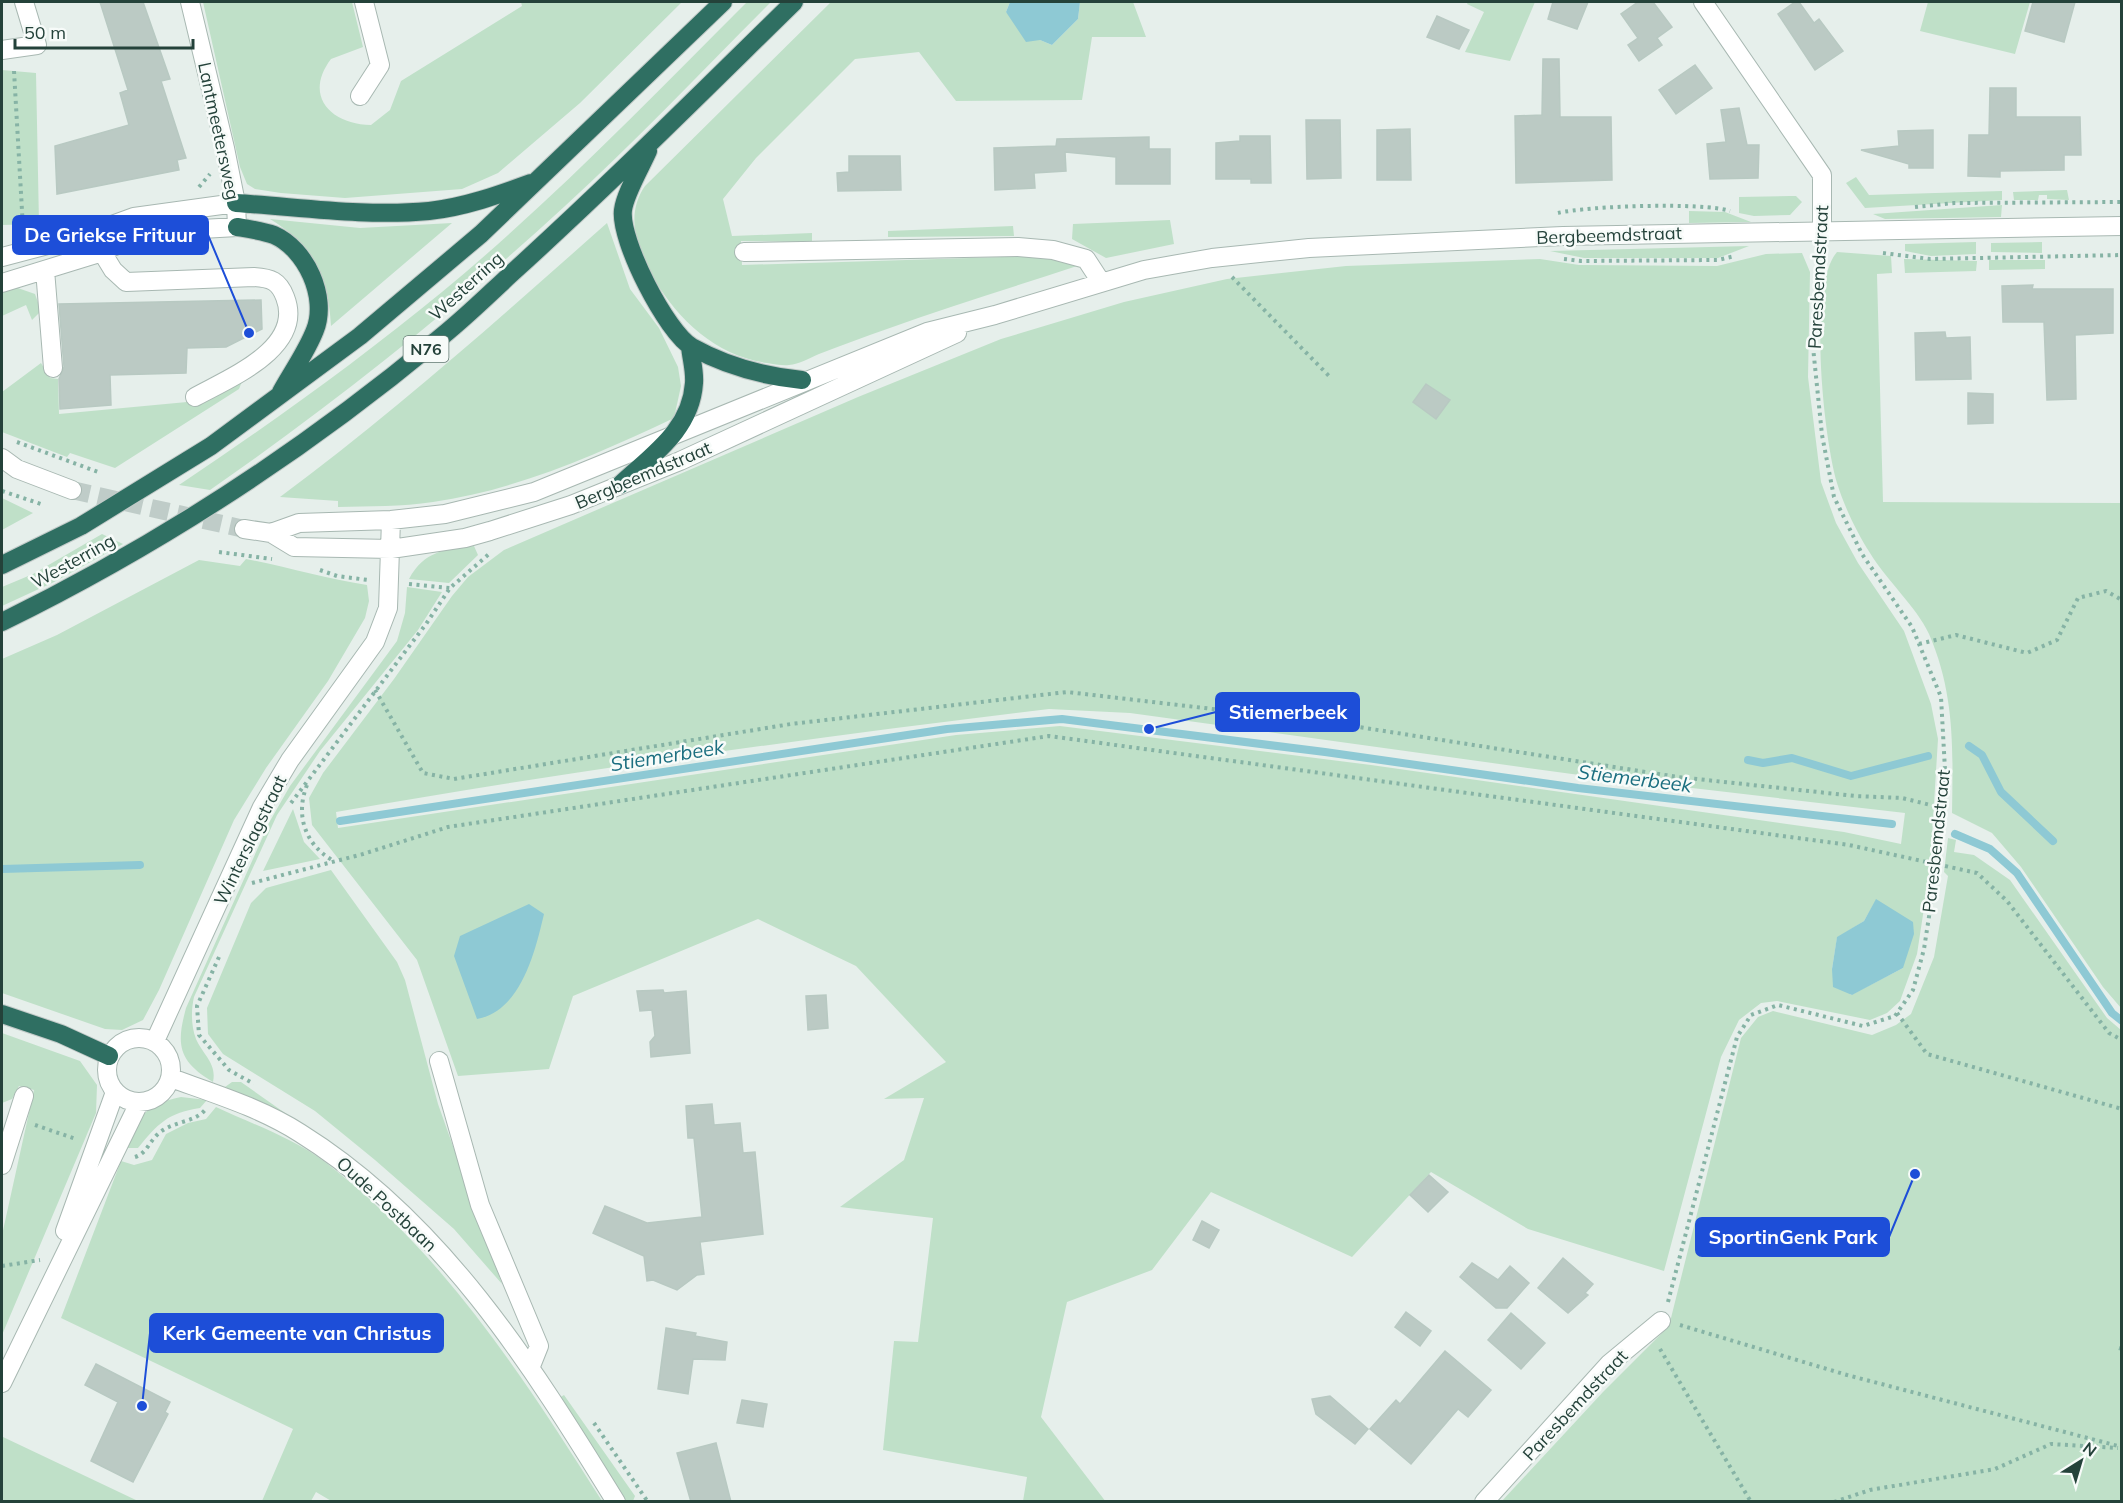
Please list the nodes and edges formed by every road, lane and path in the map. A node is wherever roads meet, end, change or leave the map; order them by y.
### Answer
1 (24, 2) edge
2 (190, 2) edge
3 (364, 2) edge
4 (723, 2) edge
5 (794, 2) edge
6 (1703, 2) edge
7 (2, 50) edge
8 (14, 71) dead end
9 (360, 96) dead end
10 (651, 143) junction
11 (539, 180) junction
12 (236, 202) junction
13 (237, 226) junction
14 (2121, 226) edge
15 (23, 228) dead end
16 (1822, 230) junction
17 (1819, 249) junction
18 (1829, 249) dead end
19 (1808, 250) dead end
20 (102, 252) junction
21 (744, 252) dead end
22 (1879, 252) dead end
23 (1745, 253) dead end
24 (2121, 255) edge
25 (2, 256) edge
26 (1562, 258) dead end
27 (45, 270) junction
28 (1242, 274) dead end
29 (1230, 275) junction
30 (1224, 276) dead end
31 (2, 282) edge
32 (1101, 282) junction
33 (995, 315) junction
34 (690, 346) junction
35 (53, 368) dead end
36 (1330, 377) dead end
37 (802, 381) junction
38 (195, 397) dead end
39 (278, 397) junction
40 (672, 436) junction
41 (12, 440) dead end
42 (2, 458) edge
43 (9, 471) edge
44 (98, 472) dead end
45 (620, 485) junction
46 (72, 490) tunnel mouth
47 (2, 491) edge
48 (44, 505) dead end
49 (391, 520) junction
50 (244, 530) tunnel mouth
51 (271, 533) junction
52 (391, 549) junction
53 (496, 549) dead end
54 (2, 565) edge
55 (408, 584) dead end
56 (450, 588) junction
57 (2121, 600) edge
58 (2, 622) edge
59 (1919, 644) junction
60 (375, 690) junction
61 (308, 782) junction
62 (1943, 808) junction
63 (285, 811) dead end
64 (332, 860) junction
65 (1937, 866) junction
66 (256, 873) dead end
67 (252, 883) junction
68 (247, 894) dead end
69 (220, 955) dead end
70 (1897, 1013) junction
71 (2, 1014) edge
72 (2121, 1040) edge
73 (155, 1041) junction
74 (110, 1056) junction
75 (439, 1062) dead end
76 (229, 1070) dead end
77 (171, 1078) junction
78 (115, 1092) junction
79 (24, 1096) dead end
80 (139, 1103) junction
81 (208, 1106) dead end
82 (2121, 1109) edge
83 (8, 1116) edge
84 (95, 1146) junction
85 (114, 1154) junction
86 (2, 1165) edge
87 (56, 1258) junction
88 (2, 1266) edge
89 (38, 1309) junction
90 (1655, 1326) junction
91 (531, 1366) junction
92 (2, 1383) edge
93 (2121, 1448) edge
94 (616, 1502) edge
95 (1484, 1502) edge
96 (1751, 1502) edge
97 (1834, 1502) edge

1 - 7 street
2 - 12 street, Lantmeetersweg
3 - 9 street
4 - 11 highway, Westerring
5 - 10 highway, Westerring / N76
6 - 16 street, Paresbemdstraat
8 - 15 path
10 - 34 highway
10 - 58 highway, Westerring / N76
11 - 12 highway
11 - 39 highway, Westerring
12 - 13 street, Lantmeetersweg
12 - 25 street
13 - 20 street
13 - 39 highway
14 - 16 street, Bergbeemdstraat
16 - 32 street, Bergbeemdstraat
17 - 18 path
17 - 19 path
17 - 59 path, Paresbemdstraat
20 - 27 street
20 - 38 street
21 - 32 street
22 - 24 path
23 - 26 path
27 - 31 street
27 - 35 street
28 - 29 path
29 - 30 path
29 - 36 path
32 - 33 street, Bergbeemdstraat
33 - 37 street, Bergbeemdstraat
33 - 45 street, Bergbeemdstraat
34 - 37 highway
34 - 40 highway
37 - 40 street, Bergbeemdstraat
39 - 54 highway, Westerring
40 - 45 highway
40 - 49 street, Bergbeemdstraat
41 - 44 path
42 - 43 street
43 - 46 street
45 - 52 street, Bergbeemdstraat
47 - 48 path
49 - 51 street, Bergbeemdstraat
49 - 52 street, Winterslagstraat
50 - 51 street, Bergbeemdstraat
51 - 52 street, Bergbeemdstraat
52 - 73 street, Winterslagstraat
53 - 56 path
55 - 56 path
56 - 60 path
57 - 59 path
59 - 62 path, Paresbemdstraat
60 - 61 path
60 - 62 path
61 - 63 path
61 - 64 path
62 - 65 path, Paresbemdstraat
64 - 65 path
64 - 67 path
65 - 70 path, Paresbemdstraat
65 - 72 path
66 - 67 path
67 - 68 path
69 - 76 path
70 - 82 path
70 - 90 path
71 - 74 highway
73 - 74 street
73 - 77 street
74 - 78 street
75 - 91 street
77 - 80 street
77 - 91 street, Oude Postbaan
78 - 80 street
78 - 84 street
79 - 83 street
80 - 85 street
81 - 85 path
83 - 84 path
83 - 86 street
84 - 87 street
85 - 89 street
87 - 88 path
87 - 89 street
89 - 92 street
90 - 93 path
90 - 95 street, Paresbemdstraat
90 - 96 path
91 - 94 street, Oude Postbaan
93 - 97 path

